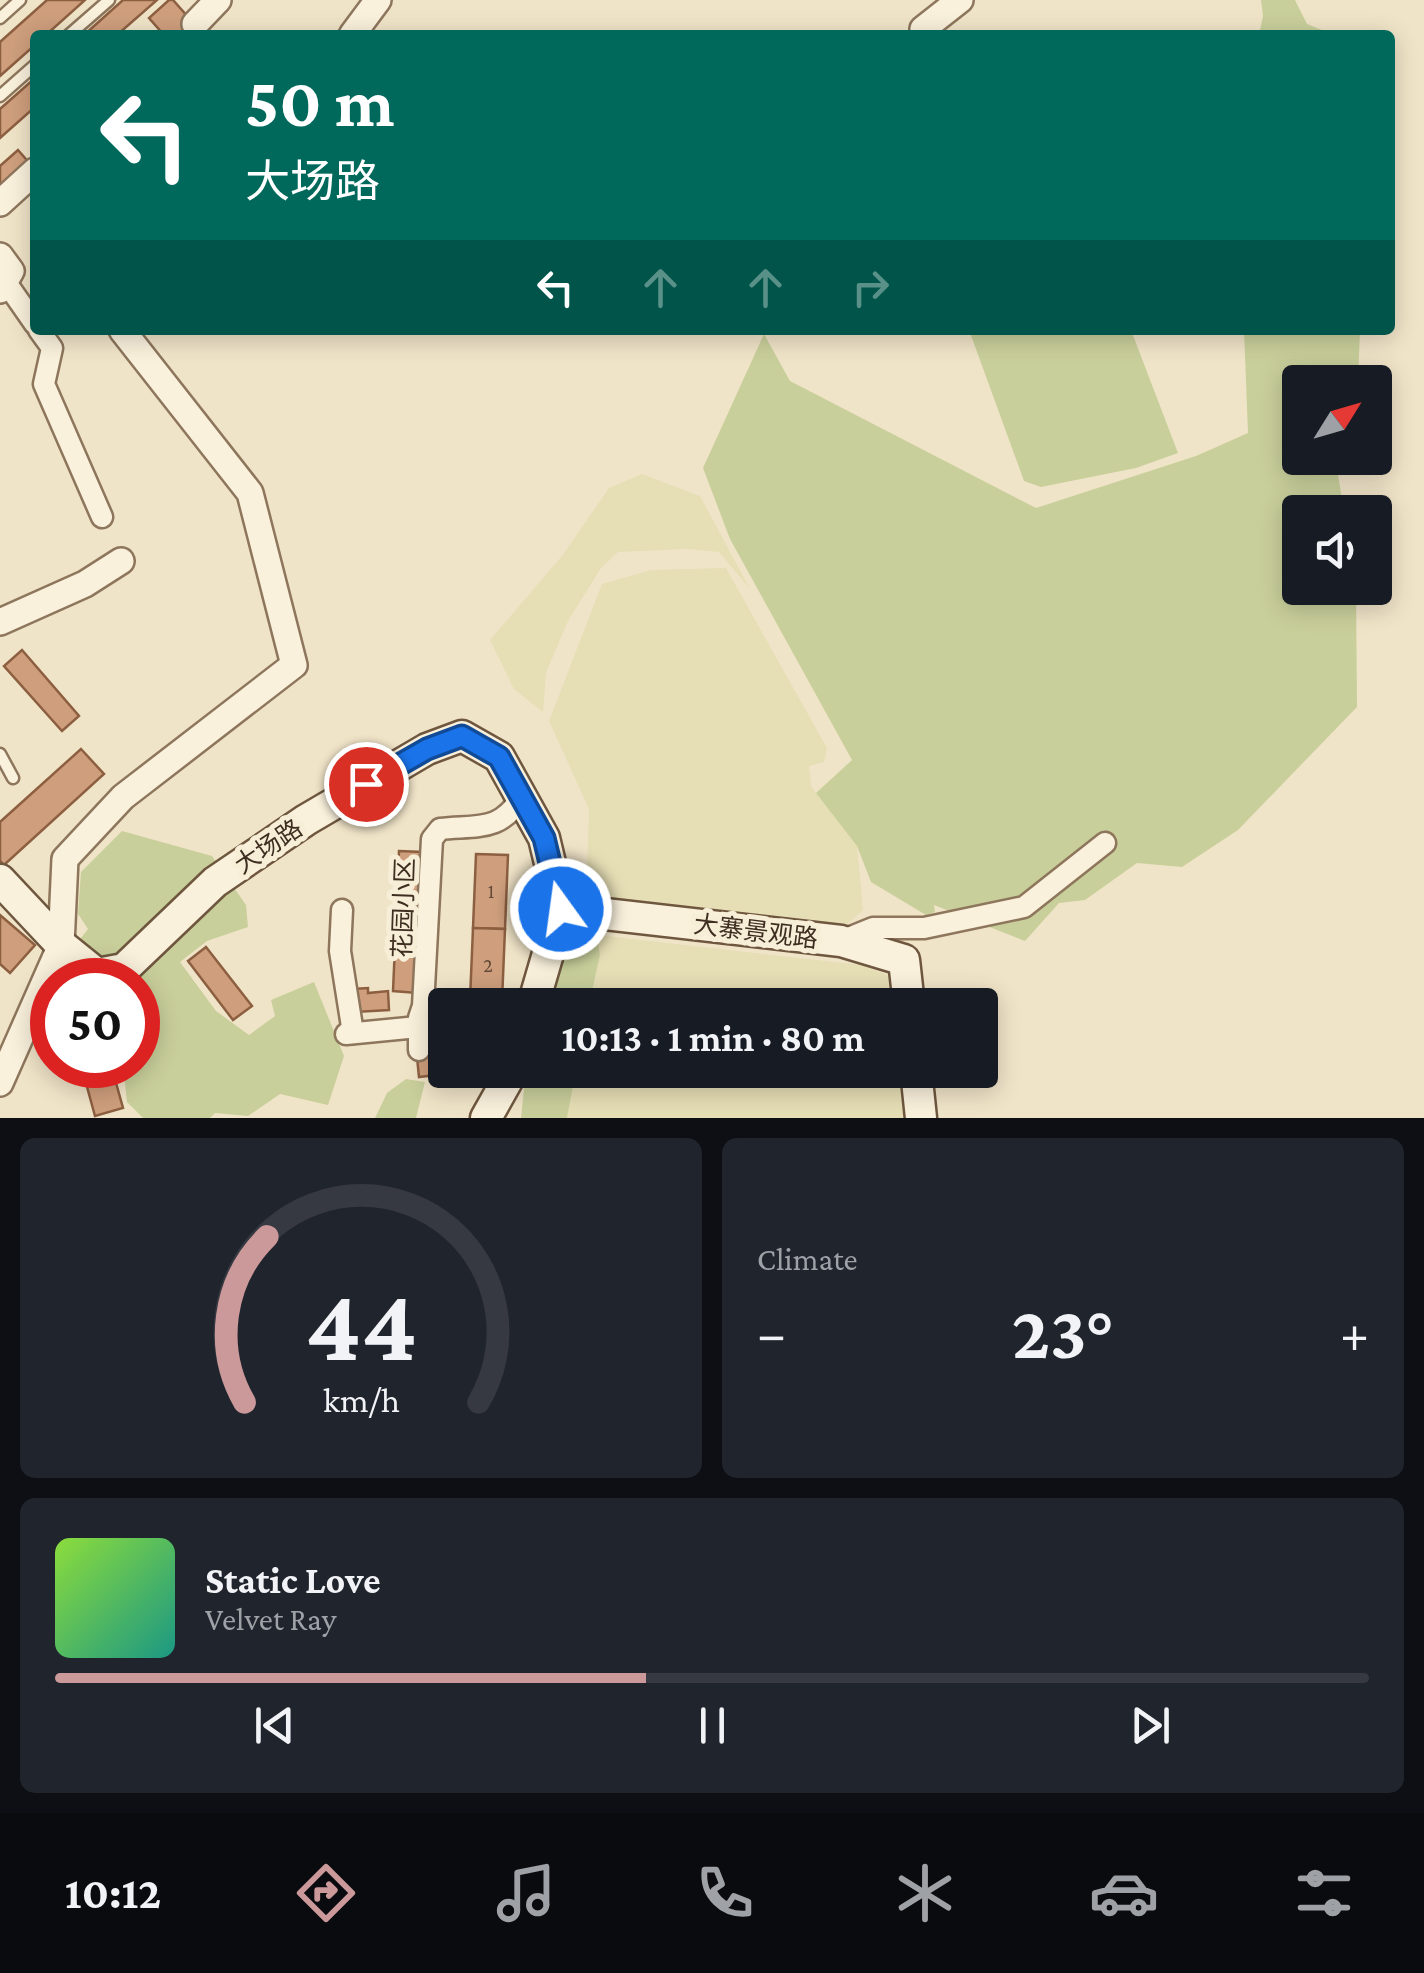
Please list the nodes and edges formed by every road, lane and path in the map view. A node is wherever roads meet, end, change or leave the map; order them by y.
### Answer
1 (20, 0) edge
2 (109, 0) edge
3 (218, 0) edge
4 (378, 0) edge
5 (960, 0) edge
6 (0, 18) edge
7 (195, 24) dead end
8 (923, 29) dead end
9 (75, 30) edge
10 (356, 30) edge
11 (30, 69) edge
12 (0, 96) edge
13 (30, 176) edge
14 (0, 204) edge
15 (2, 276) edge
16 (30, 317) edge
17 (43, 335) edge
18 (126, 335) edge
19 (102, 517) dead end
20 (121, 562) dead end
21 (0, 622) edge
22 (0, 754) edge
23 (0, 767) edge
24 (522, 797) junction
25 (1104, 843) dead end
26 (0, 880) edge
27 (561, 909) junction
28 (342, 910) dead end
29 (841, 941) junction
30 (60, 945) junction
31 (538, 988) edge
32 (907, 988) edge
33 (418, 1027) junction
34 (420, 1050) dead end
35 (0, 1083) edge
36 (503, 1088) edge
37 (918, 1088) edge
38 (486, 1118) edge
39 (921, 1118) edge

1 - 6 lane
2 - 9 lane
3 - 7 street
4 - 10 street
5 - 8 street
11 - 12 lane
13 - 14 street
15 - 16 street
17 - 19 street
18 - 30 street
20 - 21 street
22 - 23 lane
24 - 27 main road, 大场路
24 - 30 main road, 大场路
24 - 33 street, 花园小区
25 - 29 street
26 - 30 main road, 大场路
27 - 29 main road, 大寨景观路
27 - 31 main road, 大场路
28 - 33 street
29 - 32 main road, 大寨景观路
30 - 35 street
33 - 34 street, 花园小区
36 - 38 main road
37 - 39 main road

